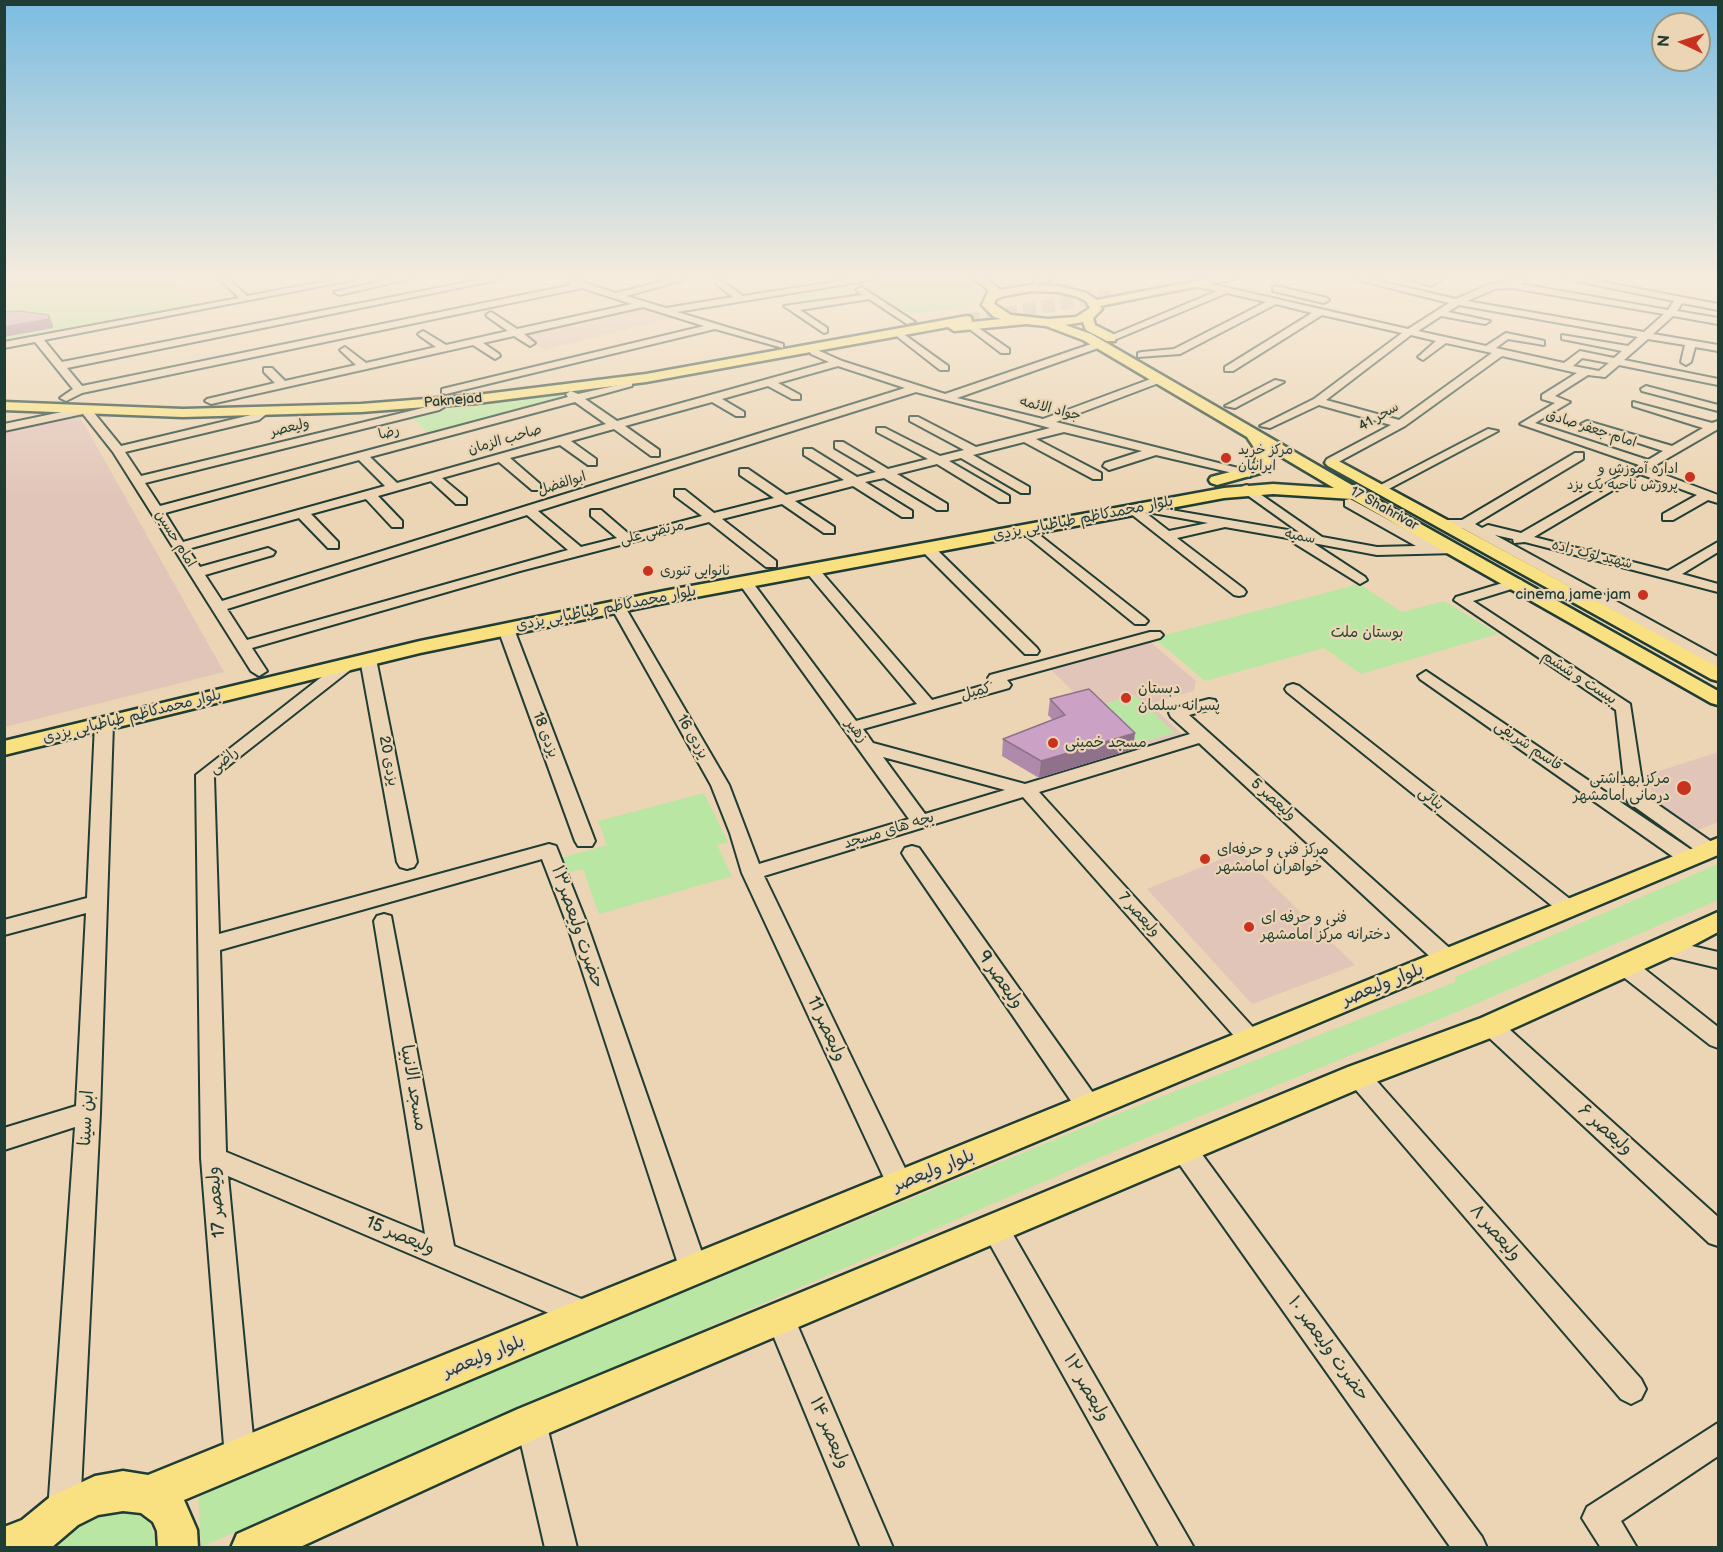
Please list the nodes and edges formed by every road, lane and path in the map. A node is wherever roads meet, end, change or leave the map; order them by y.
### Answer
1 (48, 351) edge
2 (133, 351) edge
3 (264, 351) edge
4 (347, 351) edge
5 (429, 351) edge
6 (489, 351) edge
7 (618, 351) edge
8 (744, 351) edge
9 (794, 351) edge
10 (818, 351) edge
11 (922, 351) edge
12 (1076, 351) edge
13 (1120, 351) edge
14 (1133, 351) edge
15 (1177, 351) edge
16 (1257, 351) edge
17 (1384, 351) edge
18 (1430, 351) edge
19 (1493, 351) edge
20 (1495, 351) edge
21 (1626, 351) edge
22 (1689, 351) edge
23 (815, 352) junction
24 (1142, 355) junction
25 (495, 356) dead end
26 (1423, 357) dead end
27 (758, 358) junction
28 (391, 360) junction
29 (1615, 362) junction
30 (1686, 362) dead end
31 (838, 363) junction
32 (60, 366) junction
33 (363, 366) junction
34 (1566, 367) junction
35 (944, 368) dead end
36 (1229, 369) dead end
37 (268, 370) dead end
38 (407, 371) dead end
39 (1586, 372) junction
40 (870, 374) junction
41 (853, 379) dead end
42 (1160, 379) junction
43 (768, 382) junction
44 (1279, 382) dead end
45 (1719, 382) edge
46 (282, 384) junction
47 (628, 384) dead end
48 (565, 389) junction
49 (914, 389) junction
50 (1646, 389) dead end
51 (78, 390) junction
52 (4, 393) edge
53 (447, 396) junction
54 (796, 397) dead end
55 (66, 398) junction
56 (577, 398) junction
57 (712, 398) junction
58 (945, 398) junction
59 (211, 401) junction
60 (1318, 401) junction
61 (1637, 404) dead end
62 (4, 406) edge
63 (1231, 406) junction
64 (48, 408) junction
65 (1719, 408) edge
66 (86, 410) junction
67 (264, 411) junction
68 (740, 414) dead end
69 (914, 419) dead end
70 (1044, 423) junction
71 (1401, 424) junction
72 (1587, 424) dead end
73 (615, 425) junction
74 (4, 426) edge
75 (1064, 428) junction
76 (1714, 428) edge
77 (1259, 429) junction
78 (881, 430) dead end
79 (1492, 431) dead end
80 (1026, 438) junction
81 (561, 440) junction
82 (839, 445) dead end
83 (118, 450) junction
84 (1673, 450) junction
85 (1156, 451) junction
86 (808, 452) dead end
87 (969, 452) junction
88 (655, 453) dead end
89 (362, 456) junction
90 (1579, 456) dead end
91 (501, 457) junction
92 (939, 460) junction
93 (592, 462) dead end
94 (1331, 462) junction
95 (1109, 466) dead end
96 (1645, 467) junction
97 (744, 472) dead end
98 (887, 473) junction
99 (1262, 474) junction
100 (433, 476) junction
101 (1097, 476) dead end
102 (138, 481) junction
103 (858, 481) junction
104 (394, 487) junction
105 (536, 487) dead end
106 (1379, 489) junction
107 (1025, 490) dead end
108 (1303, 490) junction
109 (680, 492) dead end
110 (369, 494) junction
111 (1713, 497) edge
112 (1353, 498) junction
113 (785, 499) junction
114 (1004, 499) dead end
115 (460, 501) dead end
116 (942, 507) dead end
117 (1140, 509) junction
118 (529, 510) junction
119 (157, 511) junction
120 (302, 513) junction
121 (596, 513) dead end
122 (907, 514) dead end
123 (1668, 517) dead end
124 (711, 518) junction
125 (397, 524) dead end
126 (1226, 524) junction
127 (1443, 524) junction
128 (1465, 524) junction
129 (829, 530) dead end
130 (1028, 530) junction
131 (1166, 536) junction
132 (1292, 536) junction
133 (1524, 537) junction
134 (627, 539) junction
135 (1320, 541) junction
136 (333, 545) dead end
137 (1719, 546) edge
138 (180, 547) junction
139 (927, 548) junction
140 (1456, 549) junction
141 (1500, 549) junction
142 (1432, 550) junction
143 (268, 552) dead end
144 (579, 552) junction
145 (771, 564) junction
146 (812, 570) junction
147 (196, 573) junction
148 (1671, 575) junction
149 (1360, 580) dead end
150 (745, 582) junction
151 (1516, 583) junction
152 (1719, 588) edge
153 (661, 592) junction
154 (1239, 592) dead end
155 (218, 607) junction
156 (618, 607) junction
157 (1140, 621) dead end
158 (506, 629) junction
159 (1155, 635) dead end
160 (243, 646) junction
161 (1031, 651) dead end
162 (368, 659) junction
163 (1719, 663) edge
164 (348, 664) junction
165 (259, 671) junction
166 (1719, 675) edge
167 (1426, 676) dead end
168 (1293, 689) dead end
169 (1719, 699) edge
170 (1209, 704) dead end
171 (928, 706) junction
172 (104, 724) junction
173 (852, 727) junction
174 (4, 733) edge
175 (1203, 736) junction
176 (867, 747) junction
177 (4, 748) edge
178 (1027, 790) junction
179 (1635, 798) junction
180 (1612, 804) junction
181 (920, 821) junction
182 (585, 841) dead end
183 (1706, 852) edge
184 (912, 853) dead end
185 (407, 862) dead end
186 (752, 873) junction
187 (96, 903) junction
188 (1569, 908) junction
189 (384, 921) dead end
190 (1719, 921) edge
191 (4, 927) edge
192 (209, 945) junction
193 (1666, 948) junction
194 (1447, 959) junction
195 (1719, 960) edge
196 (1625, 966) junction
197 (1491, 1026) junction
198 (1719, 1039) edge
199 (1251, 1040) junction
200 (1358, 1076) junction
201 (1089, 1107) junction
202 (88, 1113) junction
203 (4, 1139) edge
204 (1184, 1150) junction
205 (214, 1158) junction
206 (900, 1185) junction
207 (995, 1228) junction
208 (1719, 1234) edge
209 (442, 1254) junction
210 (694, 1270) junction
211 (586, 1315) junction
212 (780, 1318) junction
213 (1631, 1389) dead end
214 (531, 1422) junction
215 (1719, 1438) edge
216 (240, 1458) junction
217 (148, 1495) junction
218 (32, 1535) edge
219 (255, 1546) edge
220 (178, 1548) edge
221 (561, 1548) edge
222 (877, 1548) edge
223 (1178, 1548) edge
224 (1472, 1548) edge
225 (1621, 1548) edge

1 - 32 street
2 - 32 street
3 - 51 street
4 - 33 street
5 - 28 street
6 - 25 street
7 - 53 street, ولیعصر
8 - 53 main road
9 - 27 main road, Paknejad
10 - 23 main road
11 - 35 street
12 - 58 street
13 - 42 main road, 17 Shahrivar
14 - 24 main road, 17 Shahrivar
15 - 24 street
16 - 36 street
17 - 60 street
18 - 26 street
19 - 71 street, سحر 41
20 - 34 street
21 - 29 street
22 - 30 street
23 - 27 main road
23 - 31 street, جواد الائمه
24 - 63 main road, 17 Shahrivar
27 - 48 main road, Paknejad
28 - 33 street
28 - 38 street
29 - 34 street
29 - 39 street
29 - 45 street
31 - 40 street, جواد الائمه
31 - 43 street, صاحب الزمان
32 - 51 street
33 - 46 street
34 - 39 street
37 - 46 street
39 - 96 street, امام جعفر صادق
40 - 41 street
40 - 49 street, جواد الائمه
42 - 70 street
42 - 77 main road, 17 Shahrivar
43 - 54 street
43 - 57 street, صاحب الزمان
44 - 63 street
46 - 59 street
47 - 56 street, رضا
48 - 53 main road, Paknejad
48 - 56 street
49 - 58 street, جواد الائمه
49 - 118 street, ابوالفضل
50 - 65 street
51 - 55 street
52 - 55 main road
53 - 59 main road
53 - 67 main road, Paknejad
53 - 102 street, ولیعصر
55 - 59 main road
56 - 73 street
56 - 89 street, رضا
57 - 68 street
57 - 73 street, صاحب الزمان
58 - 70 street, جواد الائمه
60 - 71 street
60 - 77 street
61 - 76 street
62 - 64 main road, Paknejad
63 - 77 main road, 17 Shahrivar
64 - 66 main road, Paknejad
64 - 74 street
66 - 67 main road, Paknejad
66 - 74 street
66 - 83 street, امام حسین
67 - 83 street
69 - 87 street
70 - 75 street, جواد الائمه
71 - 94 street, سحر 41
72 - 84 street
73 - 81 street, صاحب الزمان
73 - 88 street
75 - 80 street, مرتضی علی
75 - 85 street, جواد الائمه
76 - 84 street
77 - 94 main road, 17 Shahrivar
77 - 99 main road
77 - 112 main road, 17 Shahrivar
78 - 92 street
79 - 106 street
80 - 87 street, مرتضی علی
80 - 101 street
81 - 91 street, صاحب الزمان
81 - 93 street
82 - 98 street
83 - 102 street, امام حسین
84 - 96 street
85 - 95 street
85 - 99 street, جواد الائمه
86 - 103 street
87 - 92 street, مرتضی علی
87 - 107 street
89 - 104 street
89 - 119 street, رضا
90 - 128 street
91 - 100 street, صاحب الزمان
91 - 105 street
92 - 98 street, مرتضی علی
92 - 114 street
94 - 106 main road, 17 Shahrivar
96 - 111 street
96 - 133 street
97 - 113 street
98 - 103 street, مرتضی علی
98 - 116 street
99 - 108 main road, بلوار محمدکاظم طباطبایی یزدی
99 - 108 main road
99 - 117 main road, بلوار محمدکاظم طباطبایی یزدی
99 - 135 street
99 - 145 main road, بلوار محمدکاظم طباطبایی یزدی
100 - 104 street, صاحب الزمان
100 - 115 street
102 - 119 street, امام حسین
103 - 113 street, مرتضی علی
103 - 122 street
104 - 110 street, صاحب الزمان
106 - 127 main road, 17 Shahrivar
108 - 112 main road, بلوار محمدکاظم طباطبایی یزدی
109 - 124 street
110 - 120 street, صاحب الزمان
110 - 125 street
111 - 123 street
112 - 140 main road, 17 Shahrivar
112 - 142 street
113 - 124 street, مرتضی علی
113 - 129 street
117 - 126 street, سمیه
117 - 130 main road, بلوار محمدکاظم طباطبایی یزدی
117 - 131 street
118 - 144 street
118 - 155 street, ابوالفضل
119 - 138 street, امام حسین
120 - 136 street
120 - 138 street, صاحب الزمان
121 - 134 street
124 - 134 street, مرتضی علی
124 - 145 street
126 - 131 street
126 - 132 street, سمیه
127 - 128 street, شهید لوک زاده
127 - 141 main road, 17 Shahrivar
128 - 133 street, شهید لوک زاده
128 - 141 street
130 - 139 main road, بلوار محمدکاظم طباطبایی یزدی
130 - 157 street
131 - 154 street
132 - 135 street, سمیه
132 - 149 street
133 - 141 street
133 - 148 street, شهید لوک زاده
134 - 144 street, مرتضی علی
135 - 142 street, سمیه
137 - 148 street
138 - 147 street, امام حسین
139 - 146 main road, بلوار محمدکاظم طباطبایی یزدی
139 - 161 street
140 - 142 street, سمیه
140 - 151 main road, 17 Shahrivar
141 - 163 street
141 - 166 main road, 17 Shahrivar
143 - 147 street
144 - 160 street, مرتضی علی
145 - 153 main road, بلوار محمدکاظم طباطبایی یزدی
146 - 150 main road, بلوار محمدکاظم طباطبایی یزدی
146 - 171 street
147 - 155 street, امام حسین
148 - 152 street, شهید لوک زاده
150 - 153 main road, بلوار محمدکاظم طباطبایی یزدی
150 - 173 street, زهیر
151 - 169 main road, 17 Shahrivar
151 - 179 street, بیست و ششم
153 - 156 main road, بلوار محمدکاظم طباطبایی یزدی
153 - 165 main road, بلوار محمدکاظم طباطبایی یزدی
155 - 160 street, امام حسین
156 - 158 main road, بلوار محمدکاظم طباطبایی یزدی
156 - 186 street, یزدی 16
158 - 162 main road, بلوار محمدکاظم طباطبایی یزدی
158 - 182 street, یزدی 18
159 - 171 street, کمیل
160 - 165 street, امام حسین
162 - 164 main road, بلوار محمدکاظم طباطبایی یزدی
162 - 185 street, یزدی 20
164 - 172 main road, بلوار محمدکاظم طباطبایی یزدی
164 - 192 street, راضی
165 - 174 main road, بلوار محمدکاظم طباطبایی یزدی
167 - 180 street, قاسم شریفی
168 - 188 street, بنائی
170 - 175 street, ولیعصر 5
171 - 173 street, کمیل
172 - 177 main road, بلوار محمدکاظم طباطبایی یزدی
172 - 187 street, ابن سینا
173 - 176 street, زهیر
175 - 178 street, بچه های مسجد
175 - 194 street, ولیعصر 5
176 - 178 street, زهیر
176 - 181 street
178 - 181 street, بچه های مسجد
178 - 199 street, ولیعصر 7
179 - 180 street
179 - 183 street
180 - 183 street, قاسم شریفی
181 - 186 street, بچه های مسجد
183 - 188 main road, بلوار ولیعصر
184 - 201 street, ولیعصر 9
186 - 206 street, ولیعصر 11
187 - 191 street
187 - 202 street, ابن سینا
188 - 194 main road, بلوار ولیعصر
189 - 209 street, مسجد الانبیا
190 - 193 main road
192 - 205 street, ولیعصر 17
192 - 210 street, حضرت ولیعصر۱۳
193 - 195 street
193 - 196 main road
194 - 199 main road, بلوار ولیعصر
196 - 197 main road
196 - 198 street
197 - 200 main road
197 - 208 street, ولیعصر ۶
199 - 201 main road, بلوار ولیعصر
200 - 204 main road
200 - 213 street, ولیعصر ۸
201 - 206 main road, بلوار ولیعصر
202 - 203 street
202 - 218 street, ابن سینا
204 - 207 main road
204 - 224 street, حضرت ولیعصر ۱۰
205 - 209 street, ولیعصر 15
205 - 216 street, ولیعصر 17
206 - 210 main road, بلوار ولیعصر
207 - 212 main road
207 - 223 street, ولیعصر ۱۲
209 - 211 street, ولیعصر 15
210 - 211 main road, بلوار ولیعصر
211 - 216 main road, بلوار ولیعصر
212 - 214 main road
212 - 222 street, ولیعصر ۱۴
214 - 219 main road
214 - 221 street
215 - 225 street
216 - 217 main road, بلوار ولیعصر
217 - 218 main road
217 - 220 main road

